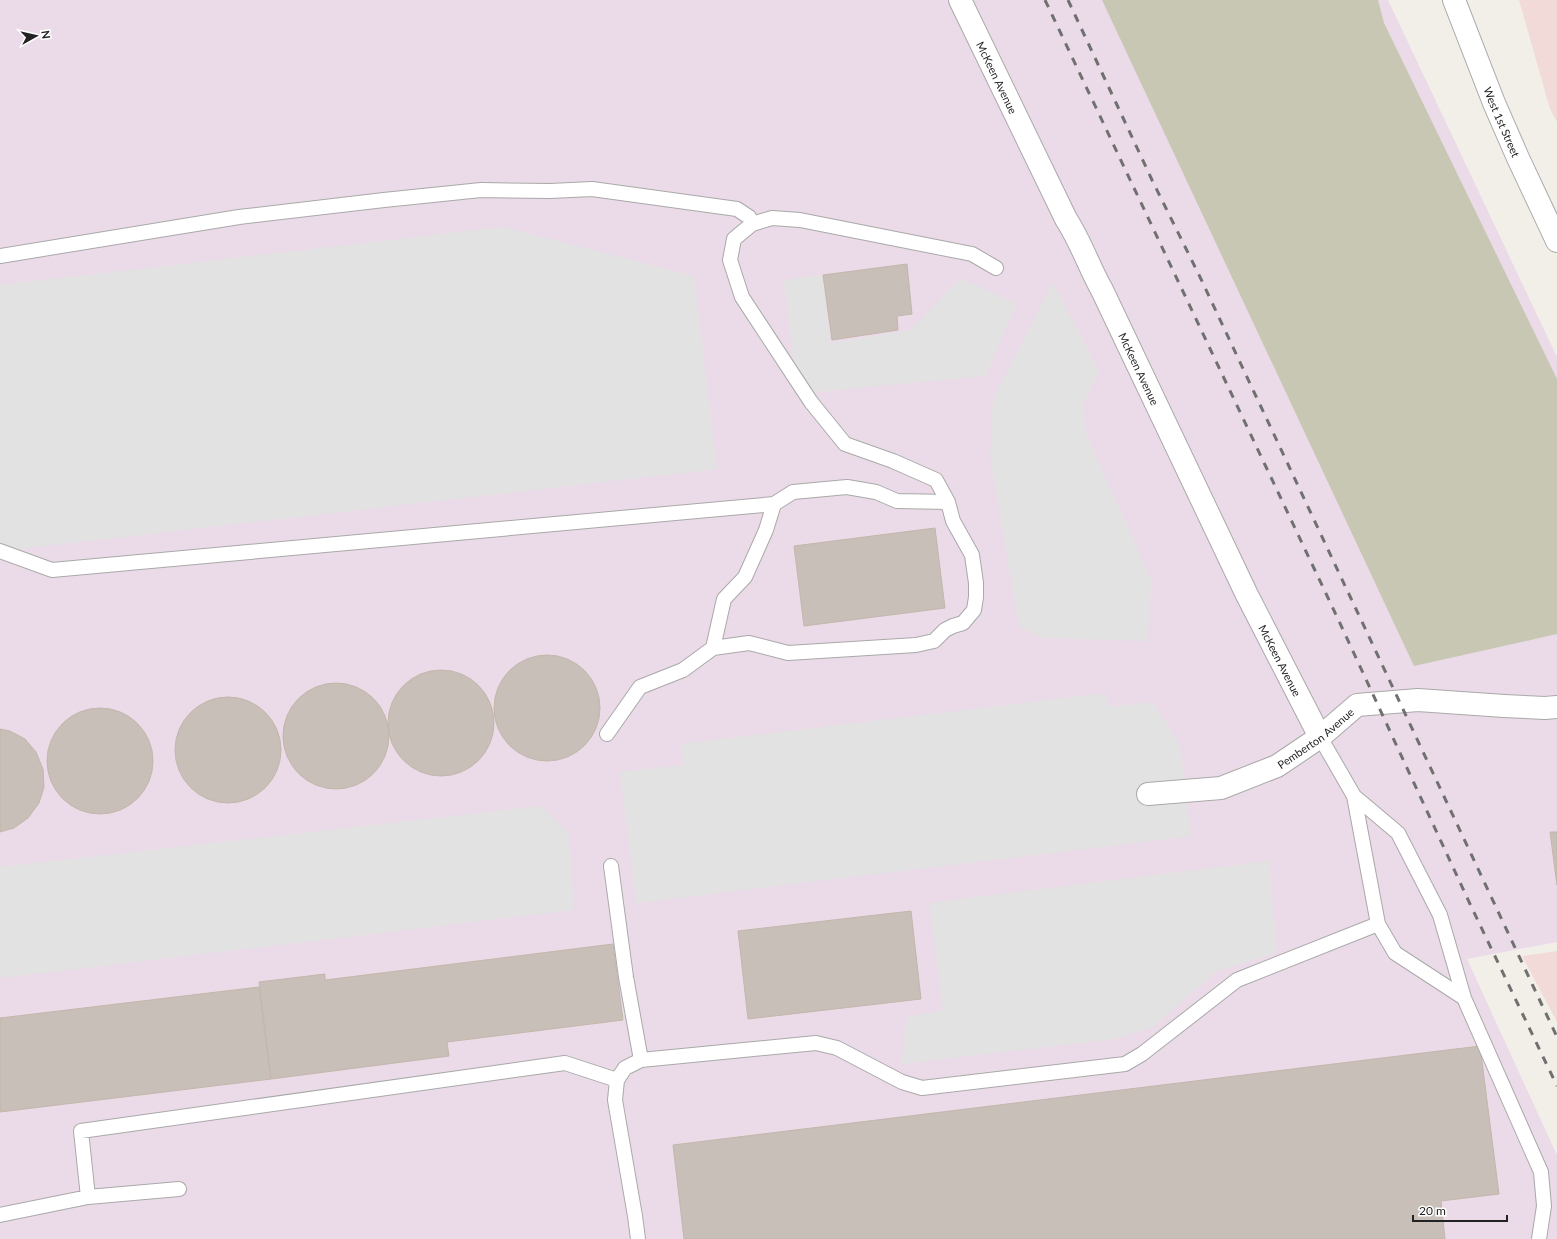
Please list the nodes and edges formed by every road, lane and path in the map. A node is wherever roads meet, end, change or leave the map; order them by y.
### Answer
1 (960, 0) edge
2 (1454, 0) edge
3 (752, 224) junction
4 (1557, 241) edge
5 (0, 256) edge
6 (996, 268) dead end
7 (948, 502) junction
8 (774, 504) junction
9 (0, 551) edge
10 (713, 648) junction
11 (1557, 706) edge
12 (607, 734) dead end
13 (1320, 737) junction
14 (1148, 794) dead end
15 (1354, 796) junction
16 (612, 866) dead end
17 (1378, 924) junction
18 (1464, 998) junction
19 (641, 1060) junction
20 (617, 1080) junction
21 (179, 1189) dead end
22 (88, 1198) junction
23 (0, 1215) edge
24 (638, 1239) edge
25 (1539, 1239) edge

1 - 13 street, McKeen Avenue
2 - 4 street, West 1st Street
3 - 5 lane
3 - 6 lane
3 - 7 lane
7 - 8 lane
7 - 10 lane
8 - 9 lane
8 - 10 lane
10 - 12 lane
11 - 13 street, Pemberton Avenue
13 - 14 street, Pemberton Avenue
13 - 15 lane
15 - 17 lane
15 - 18 lane
16 - 19 lane
17 - 18 lane
17 - 19 lane
18 - 25 lane
19 - 20 lane
20 - 22 lane
20 - 24 lane
21 - 22 lane
22 - 23 lane

